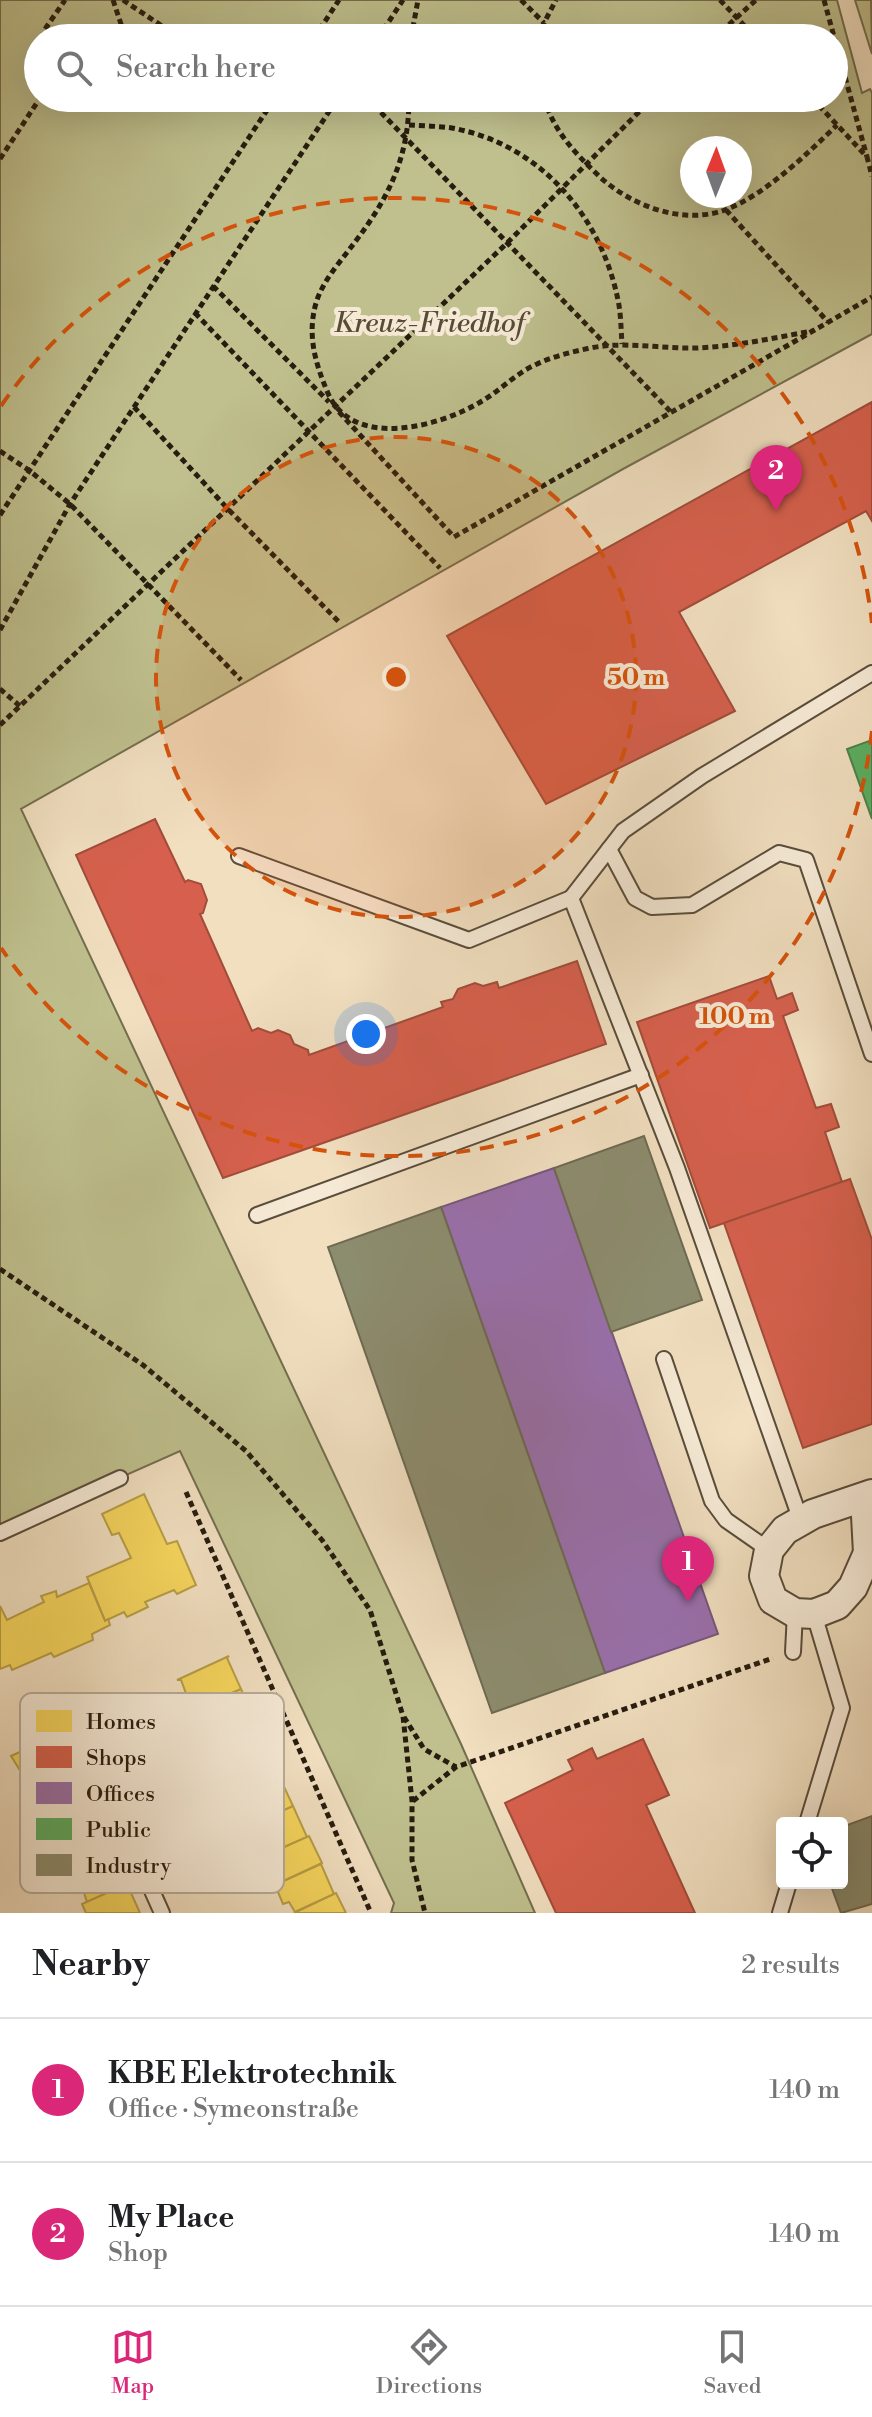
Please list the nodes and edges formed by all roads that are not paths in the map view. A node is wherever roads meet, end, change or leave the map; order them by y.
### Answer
1 (872, 673) edge
2 (609, 849) junction
3 (239, 856) dead end
4 (571, 898) junction
5 (872, 1054) edge
6 (641, 1075) junction
7 (257, 1215) dead end
8 (664, 1359) dead end
9 (120, 1478) dead end
10 (869, 1495) edge
11 (801, 1521) junction
12 (0, 1533) edge
13 (769, 1550) junction
14 (804, 1613) junction
15 (793, 1652) road end
16 (809, 1817) edge
17 (787, 1889) edge
18 (153, 1893) edge
19 (162, 1913) edge
20 (780, 1913) edge

1 - 2 lane
2 - 4 lane
2 - 5 lane
3 - 4 lane
4 - 6 lane
6 - 7 lane
6 - 11 lane
8 - 13 lane
9 - 12 lane
10 - 11 street
10 - 14 street
11 - 13 street
13 - 14 street
14 - 15 lane
14 - 16 lane
17 - 20 lane
18 - 19 lane

